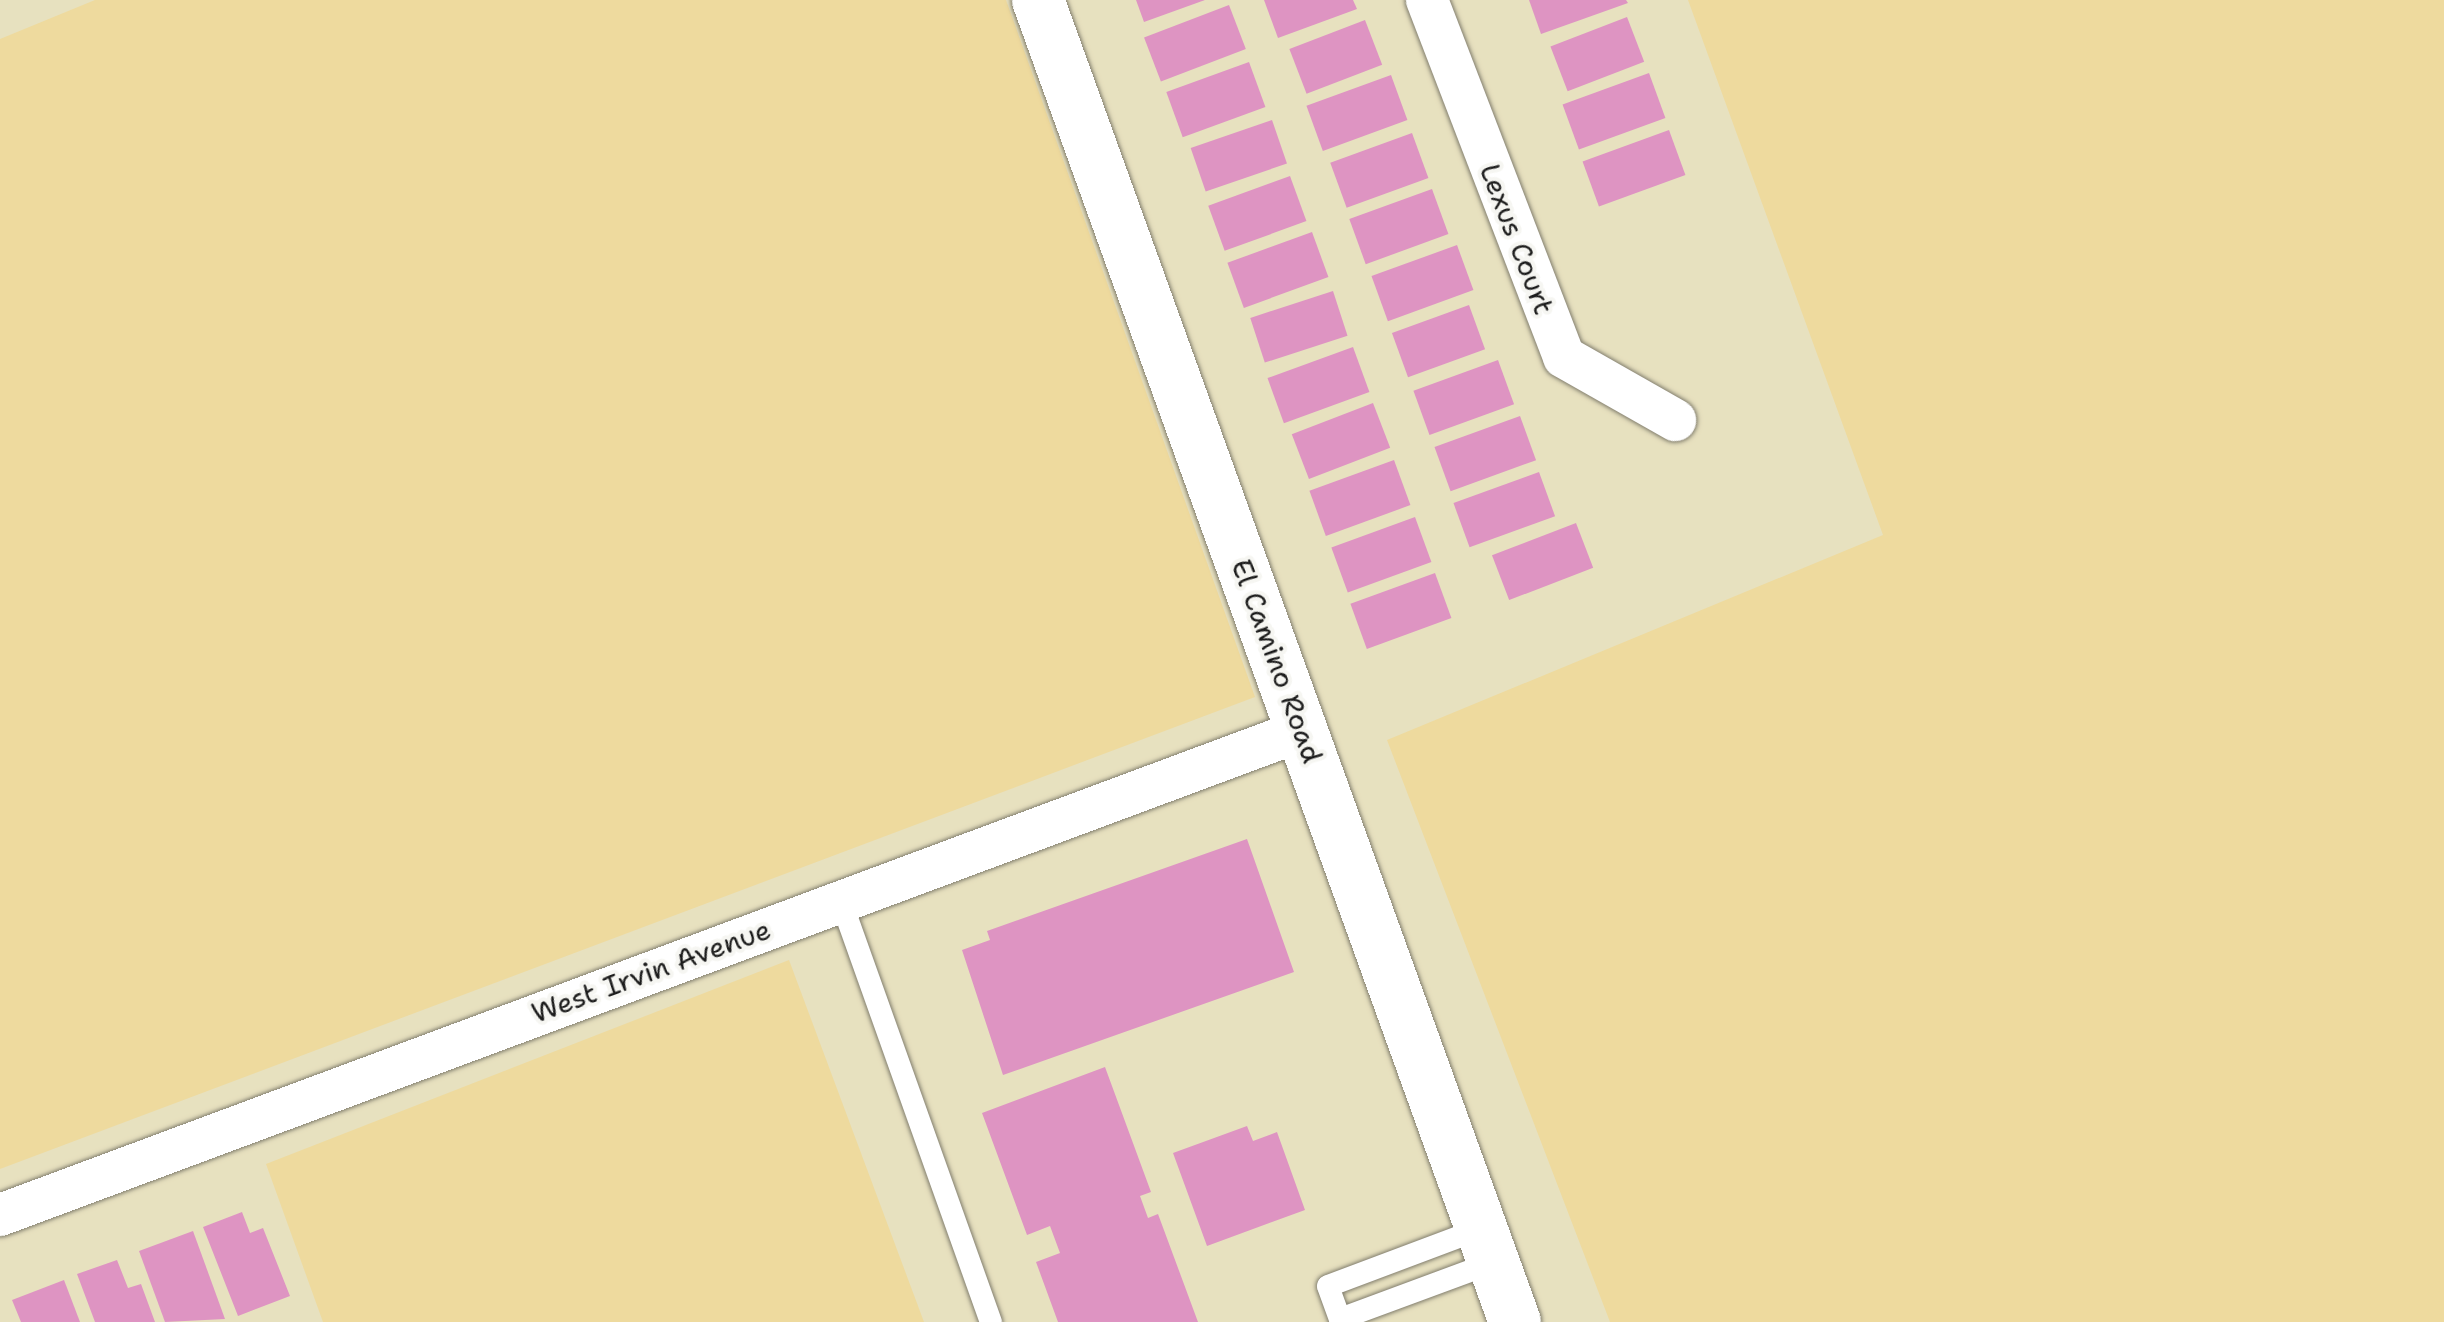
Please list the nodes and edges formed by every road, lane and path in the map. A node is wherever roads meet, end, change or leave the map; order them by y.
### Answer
1 (1038, 0) edge
2 (1427, 0) edge
3 (1675, 420) dead end
4 (1303, 730) junction
5 (841, 901) junction
6 (0, 1215) edge
7 (1488, 1245) junction
8 (1340, 1321) edge
9 (991, 1322) edge
10 (1515, 1322) edge

1 - 4 street, El Camino Road
2 - 3 street, Lexus Court
4 - 5 street, West Irvin Avenue
4 - 7 street, El Camino Road
5 - 6 street, West Irvin Avenue
5 - 9 lane
7 - 8 lane
7 - 8 lane
7 - 10 street, El Camino Road

